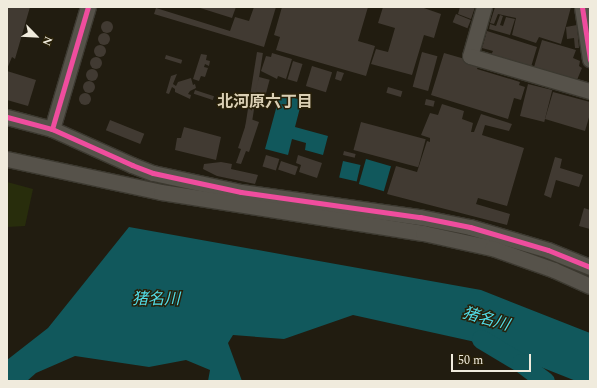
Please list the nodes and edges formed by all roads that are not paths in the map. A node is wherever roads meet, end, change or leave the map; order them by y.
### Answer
1 (88, 7) edge
2 (484, 7) edge
3 (584, 8) edge
4 (590, 59) edge
5 (590, 91) edge
6 (7, 117) edge
7 (52, 129) junction
8 (7, 159) edge
9 (590, 267) edge
10 (590, 286) edge

1 - 7 street
2 - 5 street
3 - 4 street
6 - 7 street
7 - 9 street
8 - 10 street

